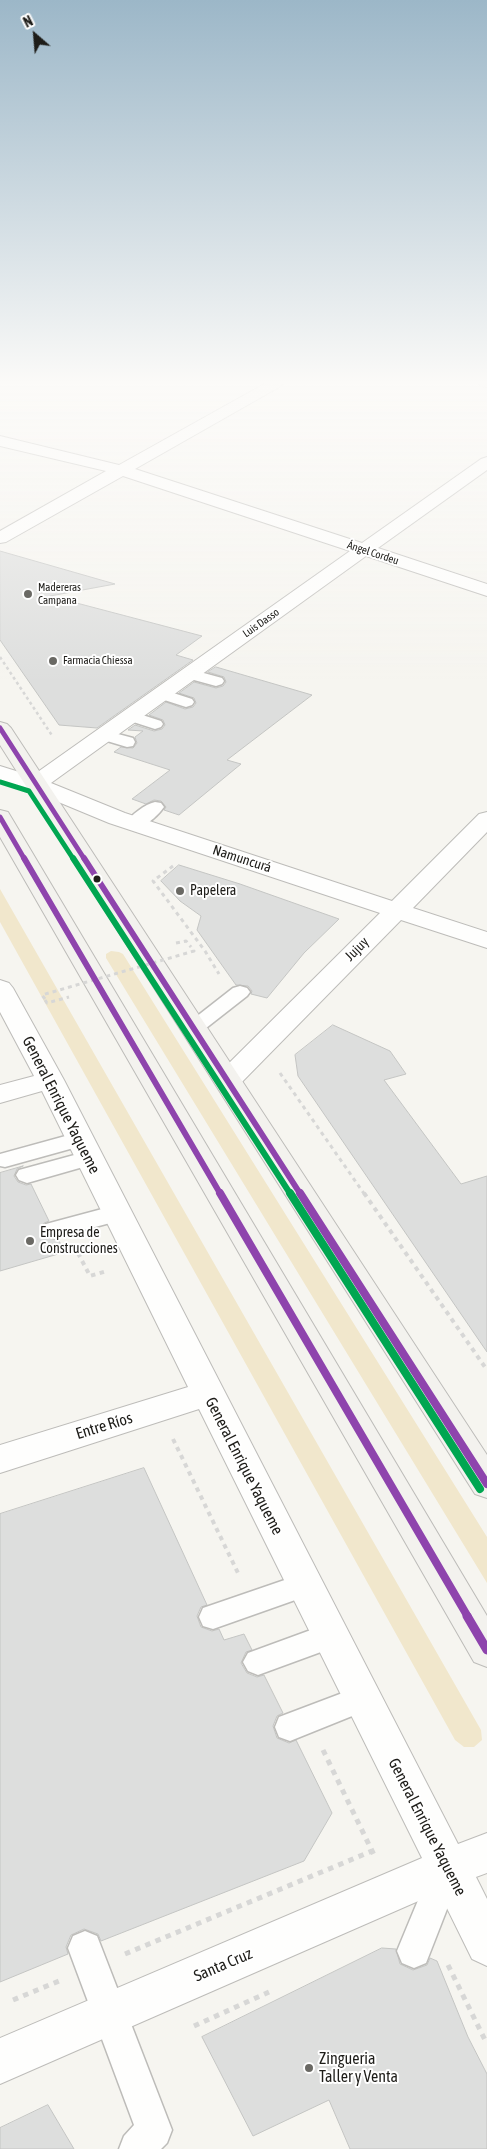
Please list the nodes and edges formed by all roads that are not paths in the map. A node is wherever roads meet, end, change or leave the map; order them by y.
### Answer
1 (97, 483) edge
2 (161, 483) edge
3 (457, 483) edge
4 (0, 538) edge
5 (364, 550) junction
6 (487, 590) edge
7 (189, 674) junction
8 (216, 681) dead end
9 (160, 694) junction
10 (186, 702) dead end
11 (130, 716) junction
12 (155, 724) dead end
13 (0, 728) edge
14 (104, 735) junction
15 (127, 742) dead end
16 (0, 773) edge
17 (35, 784) junction
18 (155, 807) dead end
19 (0, 817) edge
20 (487, 819) edge
21 (134, 824) junction
22 (397, 909) junction
23 (487, 940) edge
24 (0, 988) edge
25 (237, 995) road end
26 (194, 1028) junction
27 (50, 1080) junction
28 (228, 1080) junction
29 (0, 1094) edge
30 (85, 1148) junction
31 (5, 1160) dead end
32 (27, 1175) dead end
33 (117, 1214) junction
34 (54, 1230) dead end
35 (208, 1394) junction
36 (0, 1459) edge
37 (487, 1484) edge
38 (305, 1585) junction
39 (213, 1617) dead end
40 (330, 1636) junction
41 (487, 1650) edge
42 (258, 1662) dead end
43 (361, 1699) junction
44 (290, 1727) dead end
45 (487, 1853) edge
46 (447, 1868) junction
47 (487, 1944) edge
48 (414, 1951) road end
49 (88, 1958) road end
50 (109, 2014) junction
51 (0, 2061) edge
52 (137, 2149) edge

1 - 4 street
2 - 5 street, Ángel Cordeu
3 - 5 street, Luis Dasso
5 - 6 street, Ángel Cordeu
5 - 7 street, Luis Dasso
7 - 8 lane
7 - 9 street, Luis Dasso
9 - 10 lane
9 - 11 street, Luis Dasso
11 - 12 lane
11 - 14 street, Luis Dasso
13 - 17 main road
14 - 15 lane
14 - 17 street, Luis Dasso
16 - 17 street, Namuncurá
17 - 21 street, Namuncurá
17 - 26 main road
18 - 21 lane
19 - 41 main road
20 - 22 street, Jujuy
21 - 22 street, Namuncurá
22 - 23 street, Namuncurá
22 - 28 street, Jujuy
24 - 27 street, General Enrique Yaqueme
25 - 26 lane
26 - 28 main road
27 - 29 street
27 - 30 street, General Enrique Yaqueme
28 - 37 main road
30 - 31 lane
30 - 32 lane
30 - 33 street, General Enrique Yaqueme
33 - 34 lane
33 - 35 street, General Enrique Yaqueme
35 - 36 street, Entre Ríos
35 - 38 street, General Enrique Yaqueme
38 - 39 lane
38 - 40 street, General Enrique Yaqueme
40 - 42 lane
40 - 43 street, General Enrique Yaqueme
43 - 44 lane
43 - 46 street, General Enrique Yaqueme
45 - 46 street, Santa Cruz
46 - 47 street, General Enrique Yaqueme
46 - 48 lane
46 - 50 street, Santa Cruz
49 - 50 lane
50 - 51 street, Santa Cruz
50 - 52 lane

